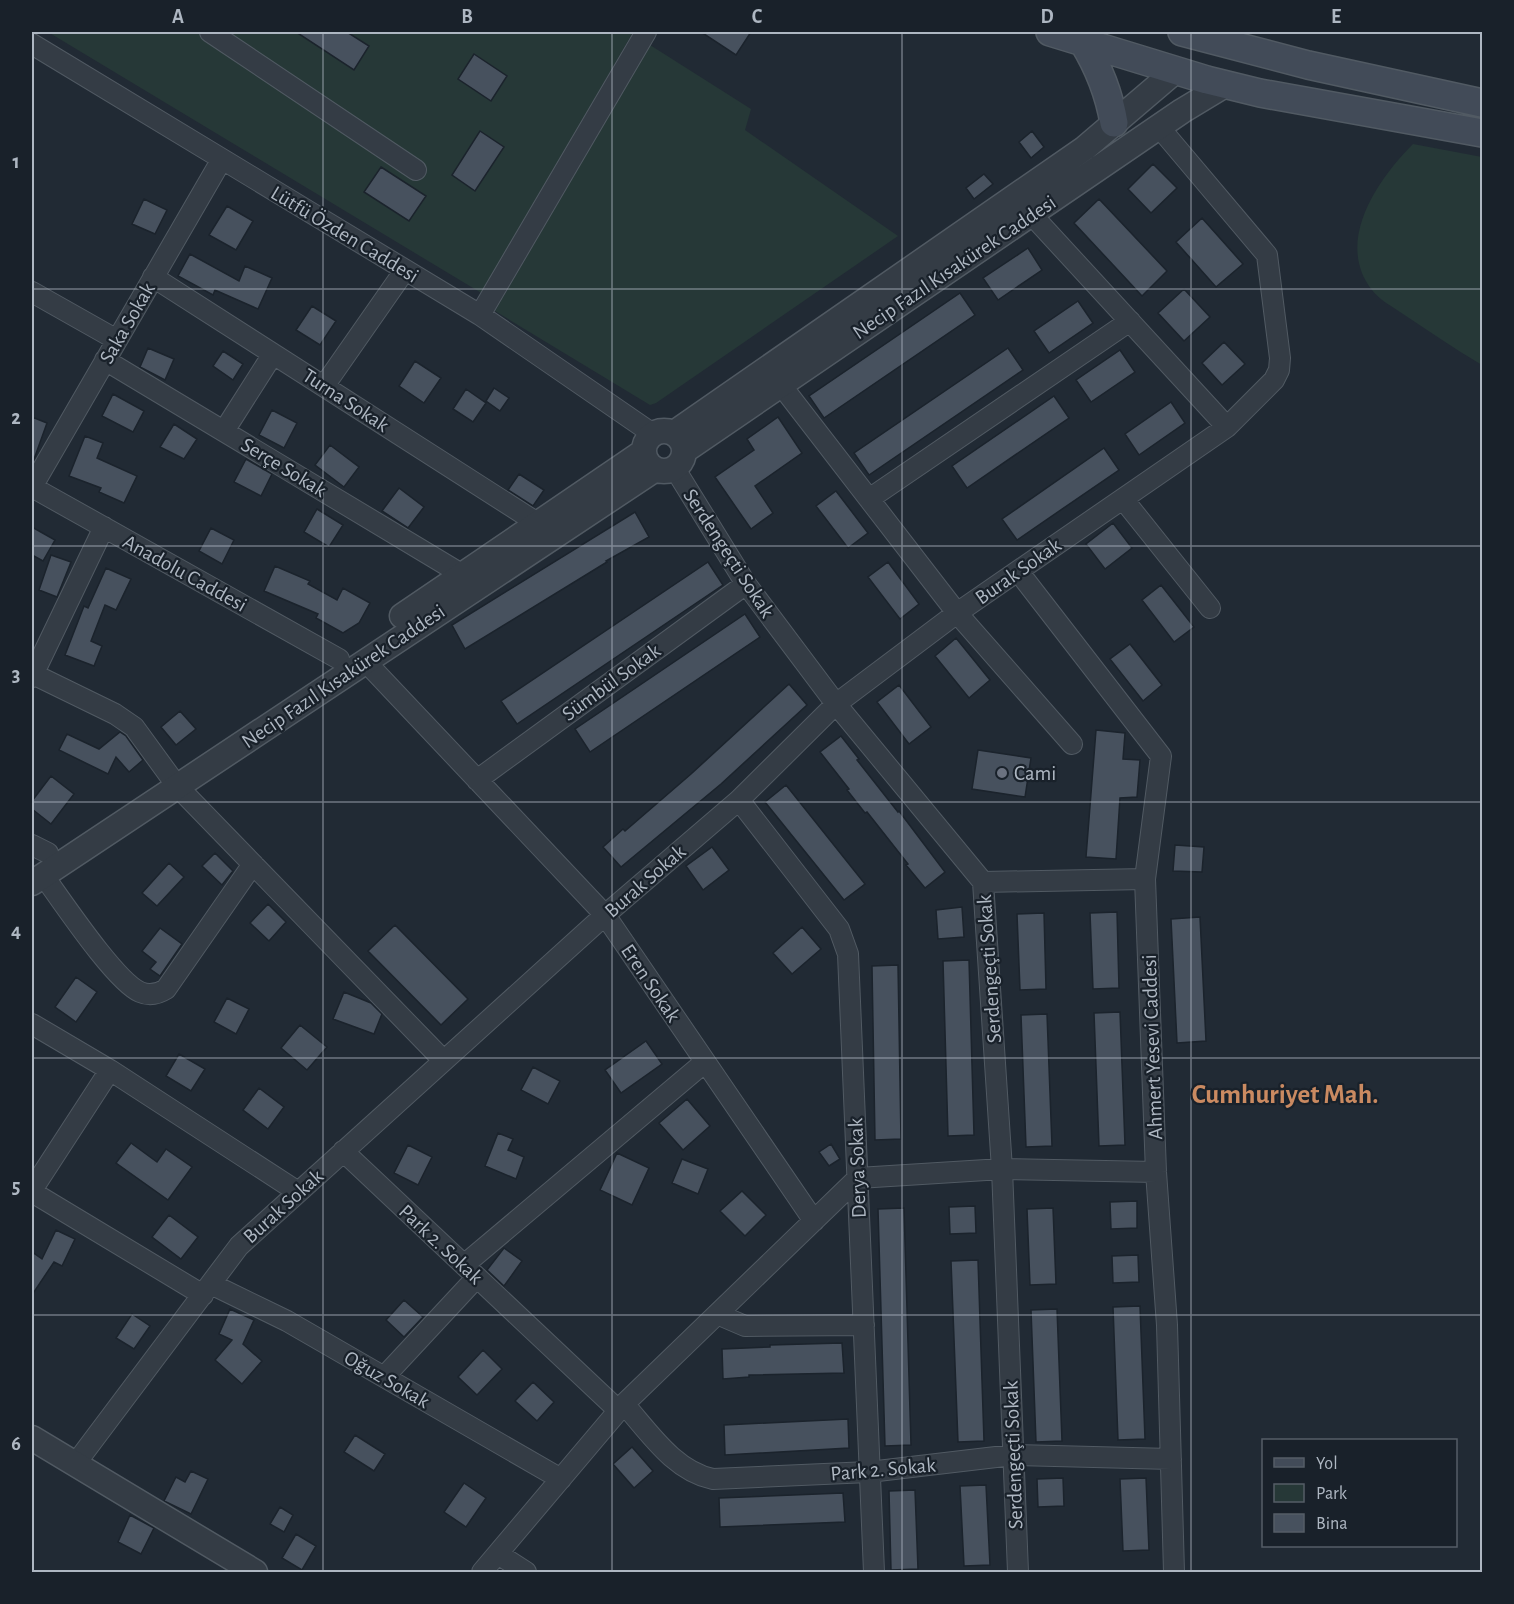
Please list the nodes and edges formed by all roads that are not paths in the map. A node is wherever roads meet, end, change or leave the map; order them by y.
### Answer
1 (210, 32) edge
2 (646, 32) edge
3 (1050, 32) edge
4 (1184, 32) edge
5 (1083, 42) junction
6 (32, 44) edge
7 (1236, 47) junction
8 (1174, 72) junction
9 (1225, 85) junction
10 (1482, 103) edge
11 (1114, 123) junction
12 (1159, 127) junction
13 (1482, 133) edge
14 (222, 159) junction
15 (416, 170) dead end
16 (1031, 214) junction
17 (405, 270) junction
18 (153, 277) junction
19 (32, 292) edge
20 (480, 315) junction
21 (1130, 321) junction
22 (117, 340) junction
23 (273, 354) junction
24 (105, 360) junction
25 (781, 385) junction
26 (324, 386) junction
27 (1227, 427) junction
28 (224, 431) junction
29 (664, 451) junction
30 (32, 487) edge
31 (869, 499) junction
32 (1123, 499) junction
33 (539, 524) junction
34 (104, 527) junction
35 (1018, 571) junction
36 (463, 575) junction
37 (746, 585) junction
38 (1210, 609) dead end
39 (957, 613) junction
40 (339, 659) junction
41 (365, 661) junction
42 (32, 676) edge
43 (836, 704) junction
44 (1072, 744) dead end
45 (173, 780) junction
46 (477, 780) junction
47 (739, 800) junction
48 (37, 864) edge
49 (253, 864) junction
50 (1146, 879) junction
51 (983, 882) junction
52 (605, 915) junction
53 (32, 1024) edge
54 (443, 1060) junction
55 (705, 1062) junction
56 (110, 1070) junction
57 (343, 1151) junction
58 (1002, 1169) junction
59 (1156, 1172) junction
60 (858, 1178) junction
61 (32, 1191) edge
62 (298, 1192) junction
63 (814, 1221) junction
64 (471, 1271) junction
65 (207, 1289) junction
66 (717, 1314) junction
67 (864, 1325) junction
68 (384, 1377) junction
69 (621, 1407) junction
70 (32, 1438) edge
71 (1013, 1455) junction
72 (1171, 1459) junction
73 (76, 1464) junction
74 (869, 1472) junction
75 (561, 1479) junction
76 (498, 1554) junction
77 (255, 1572) edge
78 (482, 1572) edge
79 (526, 1572) edge
80 (874, 1572) edge
81 (1018, 1572) edge
82 (1174, 1572) edge

1 - 15 street
2 - 20 street
3 - 5 main road
4 - 7 main road
4 - 8 main road
5 - 8 main road
5 - 11 main road
6 - 14 street, Lütfü Özden Caddesi
7 - 9 main road
7 - 10 main road
8 - 9 main road
8 - 11 street, Necip Fazıl Kısakürek Caddesi
9 - 12 street, Necip Fazıl Kısakürek Caddesi
9 - 13 main road
11 - 29 street, Necip Fazıl Kısakürek Caddesi
12 - 16 street, Necip Fazıl Kısakürek Caddesi
12 - 27 street, Burak Sokak
14 - 17 street, Lütfü Özden Caddesi
14 - 18 street, Saka Sokak
16 - 21 street
16 - 25 street, Necip Fazıl Kısakürek Caddesi
17 - 20 street, Lütfü Özden Caddesi
17 - 26 street
18 - 22 street, Saka Sokak
18 - 23 street, Turna Sokak
19 - 22 street
20 - 29 street, Lütfü Özden Caddesi
21 - 27 street
21 - 31 street
22 - 24 street, Saka Sokak
23 - 26 street, Turna Sokak
23 - 28 street
24 - 28 street, Serçe Sokak
24 - 30 street, Saka Sokak
25 - 29 street, Necip Fazıl Kısakürek Caddesi
25 - 31 street
26 - 33 street, Turna Sokak
27 - 32 street, Burak Sokak
28 - 36 street, Serçe Sokak
29 - 33 street, Necip Fazıl Kısakürek Caddesi
29 - 37 street, Serdengeçti Sokak
29 - 41 street, Necip Fazıl Kısakürek Caddesi
30 - 34 street, Anadolu Caddesi
31 - 39 street
32 - 35 street, Burak Sokak
32 - 38 street
33 - 36 street, Necip Fazıl Kısakürek Caddesi
34 - 40 street, Anadolu Caddesi
34 - 42 street
35 - 39 street, Burak Sokak
35 - 50 street, Ahmert Yesevi Caddesi
36 - 40 street, Necip Fazıl Kısakürek Caddesi
37 - 43 street, Serdengeçti Sokak
37 - 46 street, Sümbül Sokak
39 - 43 street, Burak Sokak
39 - 44 street
40 - 45 street, Necip Fazıl Kısakürek Caddesi
41 - 45 street, Necip Fazıl Kısakürek Caddesi
41 - 46 street, Eren Sokak
42 - 45 street
43 - 47 street, Burak Sokak
43 - 51 street, Serdengeçti Sokak
45 - 48 street, Necip Fazıl Kısakürek Caddesi
45 - 49 street
46 - 52 street, Eren Sokak
47 - 52 street, Burak Sokak
47 - 60 street, Derya Sokak
48 - 49 street
49 - 54 street
50 - 51 street
50 - 59 street, Ahmert Yesevi Caddesi
51 - 58 street, Serdengeçti Sokak
52 - 54 street, Burak Sokak
52 - 55 street, Eren Sokak
53 - 56 street
54 - 57 street, Burak Sokak
55 - 63 street, Eren Sokak
55 - 64 street
56 - 61 street
56 - 62 street
57 - 62 street, Burak Sokak
57 - 64 street, Park 2. Sokak
58 - 59 street
58 - 60 street
58 - 71 street, Serdengeçti Sokak
59 - 72 street, Ahmert Yesevi Caddesi
60 - 63 street
60 - 67 street, Derya Sokak
61 - 65 street, Oğuz Sokak
62 - 65 street, Burak Sokak
63 - 66 street
64 - 68 street
64 - 69 street, Park 2. Sokak
65 - 68 street, Oğuz Sokak
65 - 73 street, Burak Sokak
66 - 67 street
66 - 69 street
67 - 74 street, Derya Sokak
68 - 75 street, Oğuz Sokak
69 - 74 street, Park 2. Sokak
69 - 75 street
70 - 73 street
71 - 72 street, Park 2. Sokak
71 - 74 street, Park 2. Sokak
71 - 81 street, Serdengeçti Sokak
72 - 82 street, Ahmert Yesevi Caddesi
73 - 77 street
74 - 80 street, Derya Sokak
75 - 76 street
76 - 78 street
76 - 79 street

